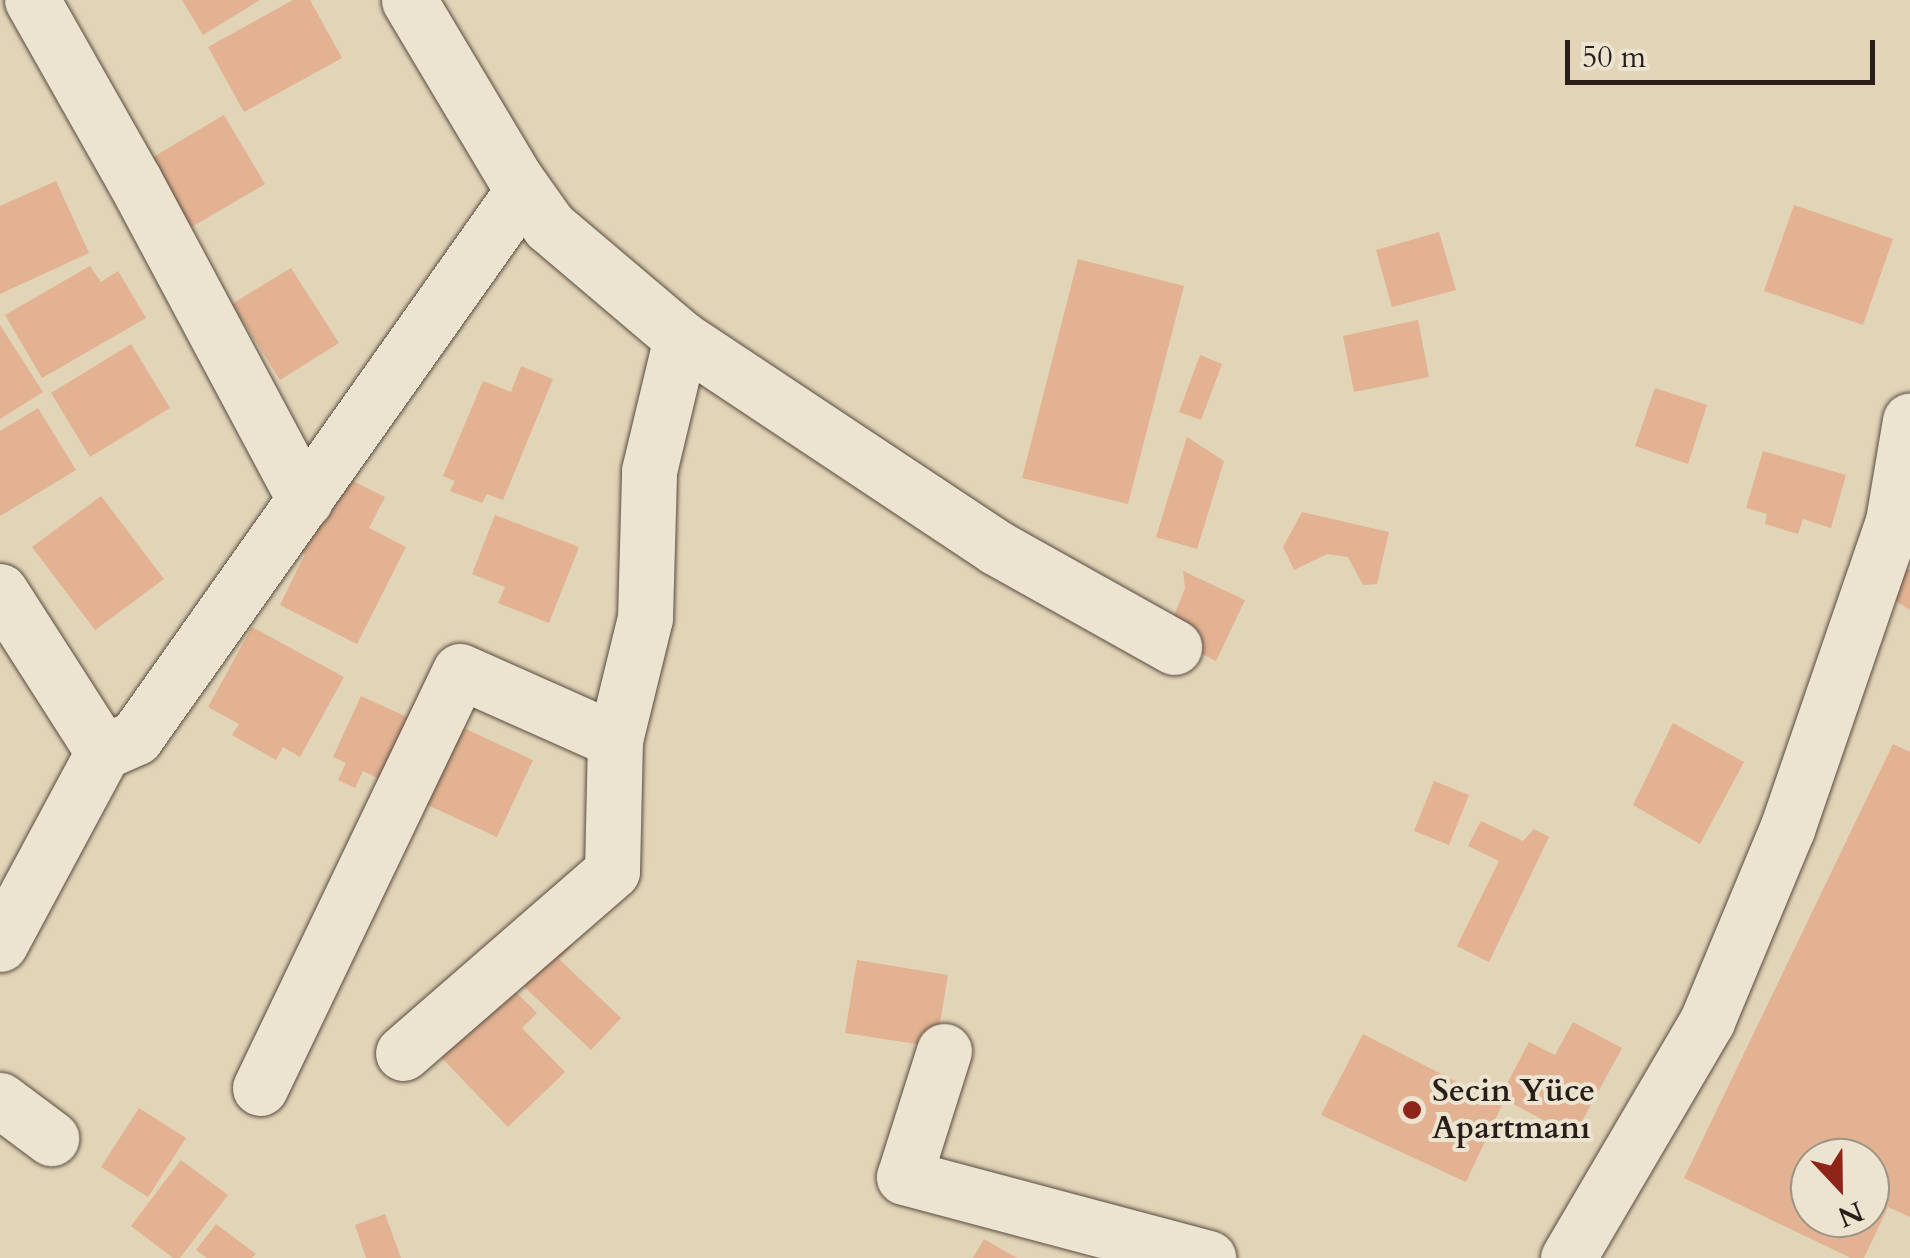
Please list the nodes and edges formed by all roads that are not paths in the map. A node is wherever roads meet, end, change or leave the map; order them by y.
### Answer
1 (32, 0) edge
2 (409, 0) edge
3 (524, 190) junction
4 (680, 338) junction
5 (1910, 420) edge
6 (305, 500) junction
7 (0, 591) edge
8 (1174, 647) dead end
9 (615, 740) junction
10 (104, 752) junction
11 (0, 944) edge
12 (944, 1051) dead end
13 (403, 1053) dead end
14 (260, 1088) dead end
15 (0, 1100) edge
16 (51, 1138) dead end
17 (1208, 1258) edge
18 (1568, 1258) edge

1 - 6 street
2 - 3 street
3 - 4 street
3 - 6 street
4 - 8 street
4 - 9 street
5 - 18 street
6 - 10 street
7 - 10 street
9 - 13 street
9 - 14 street
10 - 11 street
12 - 17 street
15 - 16 street

